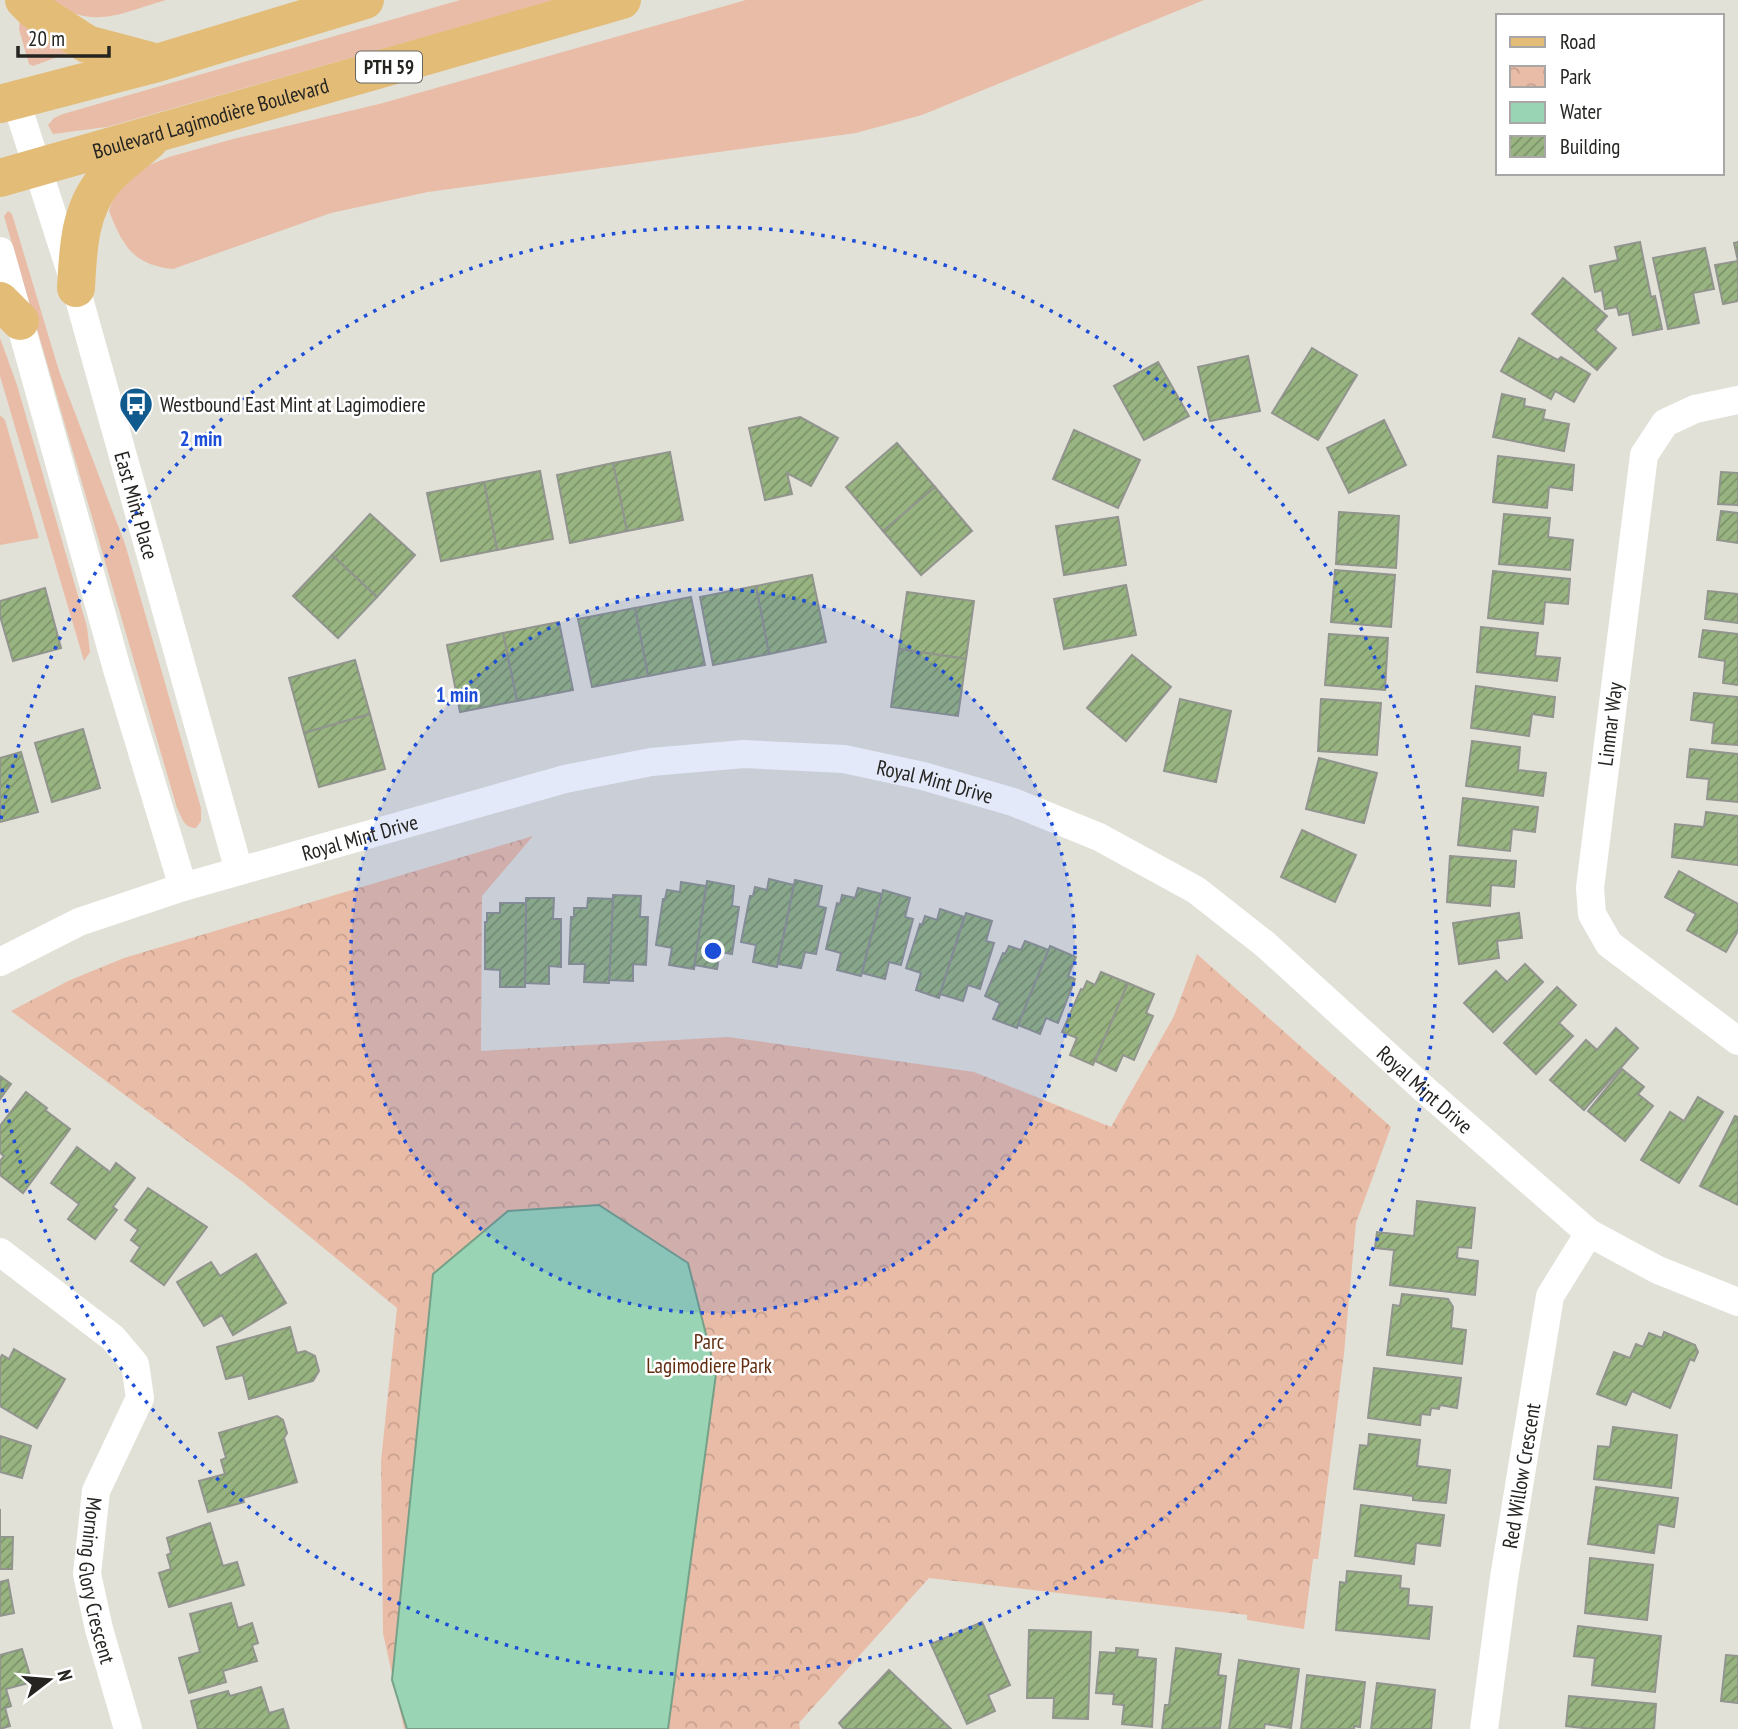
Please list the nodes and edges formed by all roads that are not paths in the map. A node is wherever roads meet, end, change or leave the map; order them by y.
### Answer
1 (24, 0) edge
2 (365, 0) edge
3 (622, 0) edge
4 (157, 63) junction
5 (8, 103) edge
6 (155, 135) junction
7 (37, 169) junction
8 (0, 178) edge
9 (0, 251) edge
10 (76, 288) junction
11 (10, 311) edge
12 (1738, 400) edge
13 (239, 871) junction
14 (183, 887) junction
15 (0, 962) edge
16 (1738, 1041) edge
17 (1589, 1233) junction
18 (0, 1252) edge
19 (1738, 1302) edge
20 (128, 1729) edge
21 (1484, 1729) edge

1 - 4 main road
2 - 4 main road
3 - 6 main road, Boulevard Lagimodière Boulevard / PTH 59
4 - 5 main road
5 - 7 street, East Mint Place
6 - 7 main road, Boulevard Lagimodière Boulevard / PTH 59
6 - 10 main road
7 - 8 main road, Boulevard Lagimodière Boulevard / PTH 59
7 - 10 street, East Mint Place
9 - 11 street
10 - 13 street, East Mint Place
11 - 14 street
12 - 16 street, Linmar Way
13 - 14 street, Royal Mint Drive
13 - 17 street, Royal Mint Drive
14 - 15 street, Royal Mint Drive
17 - 19 street, Royal Mint Drive
17 - 21 street, Red Willow Crescent
18 - 20 street, Morning Glory Crescent

